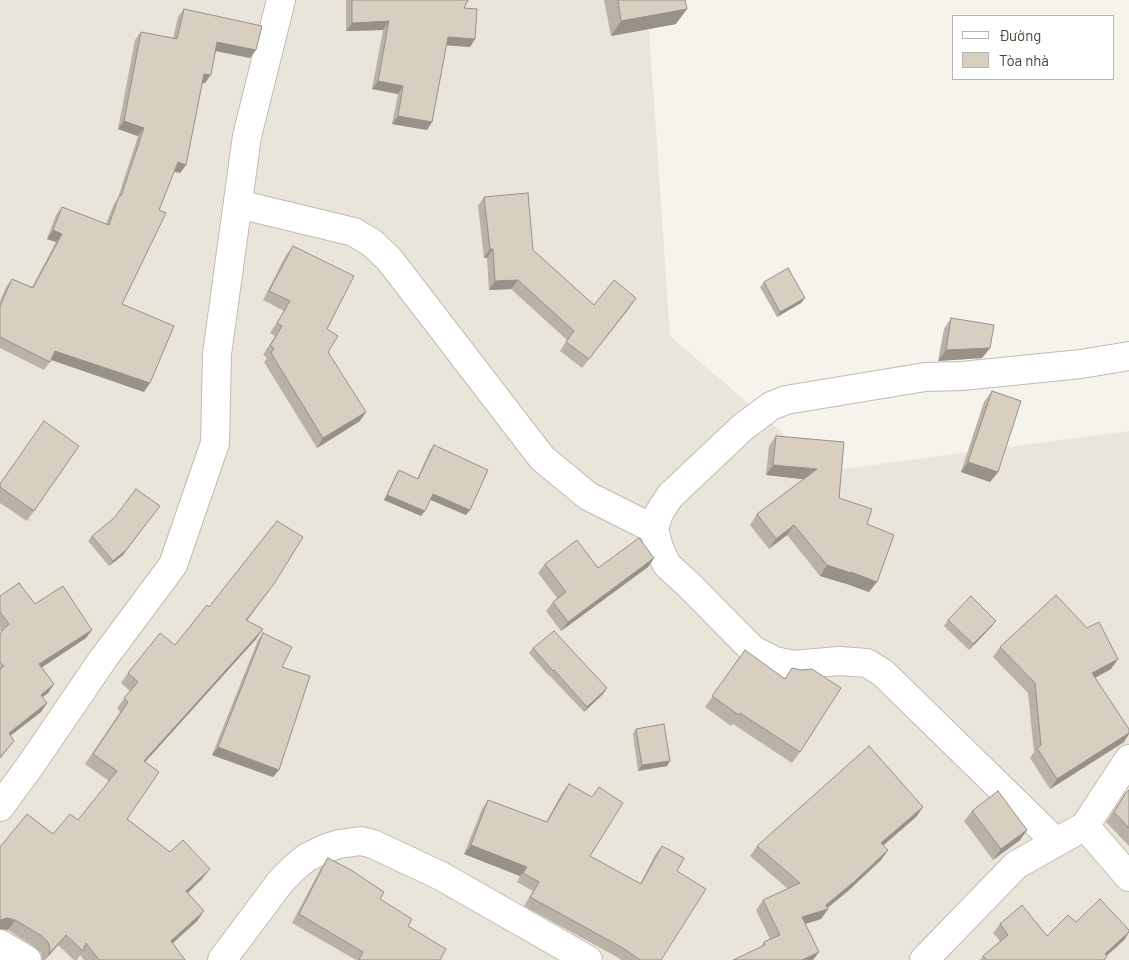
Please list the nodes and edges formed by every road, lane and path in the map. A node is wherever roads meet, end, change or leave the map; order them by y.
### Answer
1 (281, 0) edge
2 (238, 204) junction
3 (1129, 356) edge
4 (654, 529) junction
5 (1129, 760) edge
6 (0, 807) edge
7 (1086, 826) junction
8 (1056, 842) junction
9 (1129, 877) edge
10 (0, 944) edge
11 (28, 960) edge
12 (222, 960) edge
13 (588, 960) edge
14 (924, 960) edge

1 - 2 street
2 - 4 street
2 - 6 street
3 - 4 street
4 - 8 street
5 - 7 street
7 - 8 street
7 - 9 street
8 - 14 street
10 - 11 street
12 - 13 street

